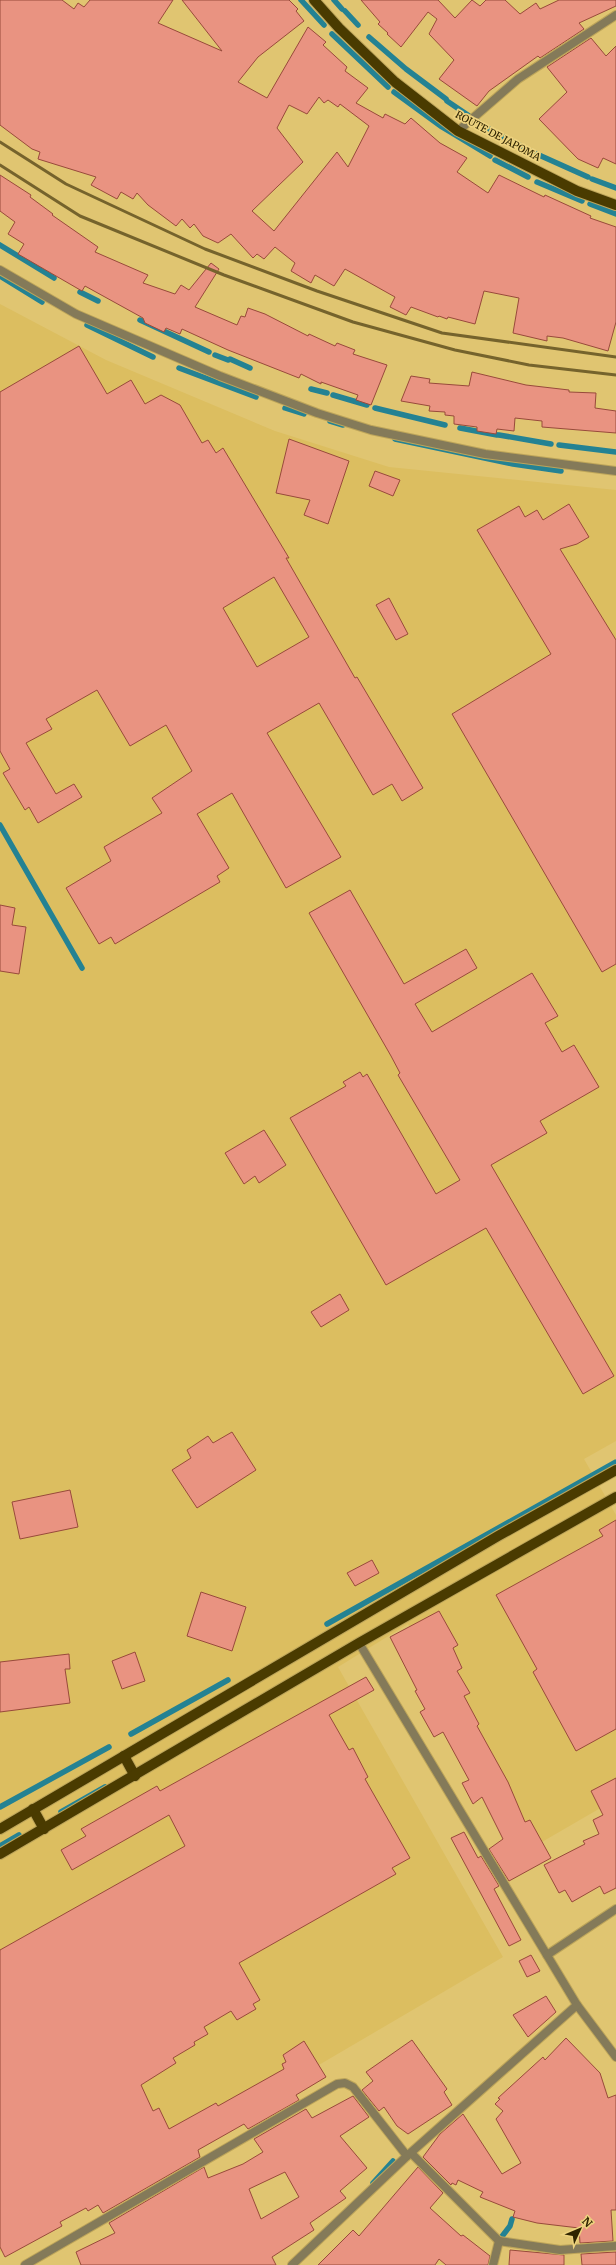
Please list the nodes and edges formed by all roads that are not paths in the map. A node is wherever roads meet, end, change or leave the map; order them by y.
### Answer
1 (314, 0) edge
2 (616, 15) edge
3 (458, 131) junction
4 (616, 205) edge
5 (0, 270) edge
6 (616, 471) edge
7 (616, 1470) edge
8 (616, 1496) edge
9 (359, 1643) junction
10 (124, 1756) junction
11 (135, 1776) junction
12 (33, 1809) junction
13 (0, 1829) edge
14 (44, 1829) junction
15 (0, 1854) edge
16 (616, 1909) edge
17 (547, 1955) junction
18 (577, 2005) junction
19 (616, 2057) edge
20 (409, 2155) junction
21 (498, 2241) junction
22 (616, 2246) edge
23 (25, 2265) edge
24 (292, 2265) edge
25 (493, 2265) edge

1 - 3 main road, ROUTE DE JAPOMA
2 - 3 street
3 - 4 main road, ROUTE DE JAPOMA
5 - 6 street
7 - 10 main road
8 - 9 main road
9 - 11 main road
9 - 17 street
10 - 11 main road
10 - 12 main road
11 - 14 main road
12 - 13 main road
12 - 14 main road
14 - 15 main road
16 - 17 street
17 - 18 street
18 - 19 street
18 - 20 street
20 - 21 street
20 - 23 street
20 - 24 street
21 - 22 street
21 - 25 street

